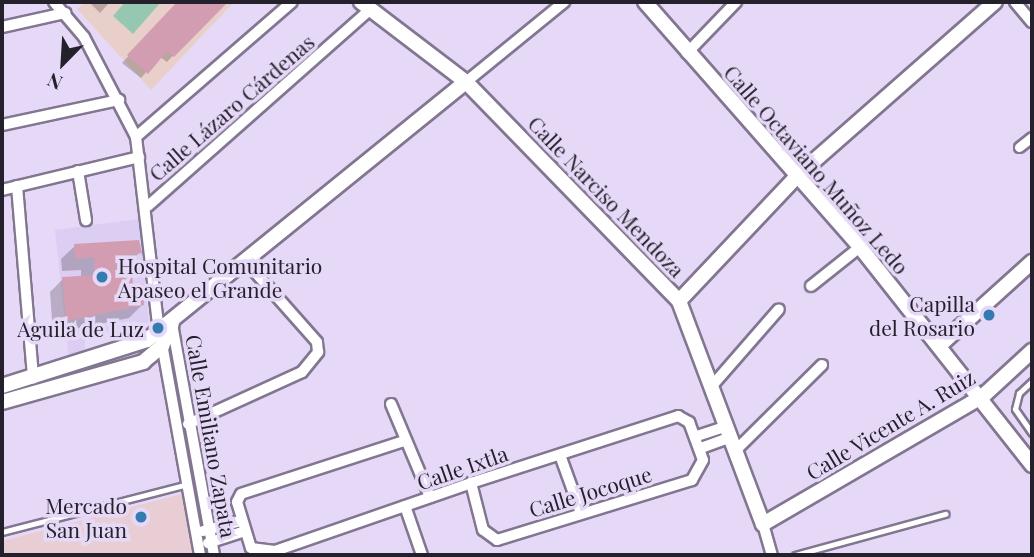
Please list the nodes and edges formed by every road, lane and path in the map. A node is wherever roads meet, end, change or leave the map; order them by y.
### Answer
1 (54, 2) edge
2 (292, 2) edge
3 (564, 2) edge
4 (645, 2) edge
5 (736, 2) edge
6 (995, 2) edge
7 (1016, 2) edge
8 (366, 5) edge
9 (65, 13) junction
10 (1032, 22) edge
11 (2, 27) edge
12 (687, 53) junction
13 (466, 82) junction
14 (119, 100) junction
15 (2, 125) edge
16 (1032, 136) edge
17 (136, 137) junction
18 (1019, 147) dead end
19 (138, 157) junction
20 (78, 171) junction
21 (798, 175) junction
22 (17, 186) junction
23 (2, 190) edge
24 (148, 206) junction
25 (86, 220) dead end
26 (860, 247) junction
27 (1032, 262) edge
28 (247, 263) junction
29 (811, 286) dead end
30 (679, 301) junction
31 (779, 309) dead end
32 (165, 334) junction
33 (940, 345) junction
34 (1032, 351) edge
35 (822, 365) dead end
36 (33, 378) junction
37 (1032, 381) edge
38 (2, 386) edge
39 (711, 387) junction
40 (983, 396) junction
41 (2, 402) edge
42 (391, 404) dead end
43 (188, 424) junction
44 (1032, 433) edge
45 (697, 436) junction
46 (731, 438) junction
47 (404, 441) junction
48 (701, 448) junction
49 (560, 455) junction
50 (1032, 466) edge
51 (471, 483) junction
52 (184, 485) junction
53 (430, 497) junction
54 (405, 506) junction
55 (581, 513) junction
56 (944, 514) dead end
57 (763, 524) junction
58 (243, 526) junction
59 (208, 530) junction
60 (2, 532) edge
61 (196, 533) junction
62 (212, 543) junction
63 (199, 550) edge
64 (276, 553) edge
65 (214, 555) edge
66 (422, 555) edge
67 (772, 555) edge
68 (795, 555) edge

1 - 9 street
2 - 17 street
3 - 13 street
4 - 12 street, Calle Octaviano Muñoz Ledo
5 - 12 street
6 - 21 street
7 - 10 street
8 - 13 street, Calle Narciso Mendoza
8 - 24 street, Calle Lázaro Cárdenas
9 - 11 street
9 - 14 street
12 - 21 street, Calle Octaviano Muñoz Ledo
13 - 28 street
13 - 30 street, Calle Narciso Mendoza
14 - 15 street
14 - 17 street
16 - 18 street
17 - 19 street
19 - 20 street
19 - 24 street
20 - 22 street
20 - 25 street
21 - 26 street, Calle Octaviano Muñoz Ledo
21 - 30 street
22 - 23 street
22 - 36 street
24 - 32 street
26 - 29 street
26 - 33 street, Calle Octaviano Muñoz Ledo
27 - 33 street
28 - 32 street
28 - 43 street
30 - 39 street, Calle Narciso Mendoza
31 - 39 street
32 - 36 street
32 - 41 street
32 - 43 street, Calle Emiliano Zapata
32 - 52 street, Calle Emiliano Zapata
33 - 40 street, Calle Octaviano Muñoz Ledo
34 - 40 street, Calle Vicente A. Ruiz
35 - 46 street
36 - 38 street
37 - 44 lane
39 - 46 street, Calle Narciso Mendoza
40 - 50 street, Calle Octaviano Muñoz Ledo
40 - 57 street, Calle Vicente A. Ruiz
42 - 47 street
43 - 59 street, Calle Emiliano Zapata
45 - 46 street
45 - 48 street
45 - 49 street, Calle Ixtla
46 - 48 street
46 - 57 street, Calle Narciso Mendoza
47 - 53 street
47 - 58 street
48 - 55 street, Calle Jocoque
49 - 51 street, Calle Ixtla
49 - 55 street
51 - 53 street, Calle Ixtla
51 - 55 street, Calle Jocoque
52 - 60 lane
52 - 61 street, Calle Emiliano Zapata
53 - 54 street, Calle Ixtla
54 - 64 street, Calle Ixtla
54 - 66 street
56 - 68 lane
57 - 67 street, Calle Narciso Mendoza
58 - 59 street
58 - 62 street
58 - 64 street, Calle Ixtla
59 - 61 street
59 - 62 street, Calle Emiliano Zapata
61 - 63 street, Calle Emiliano Zapata
62 - 63 street
62 - 65 street, Calle Emiliano Zapata

